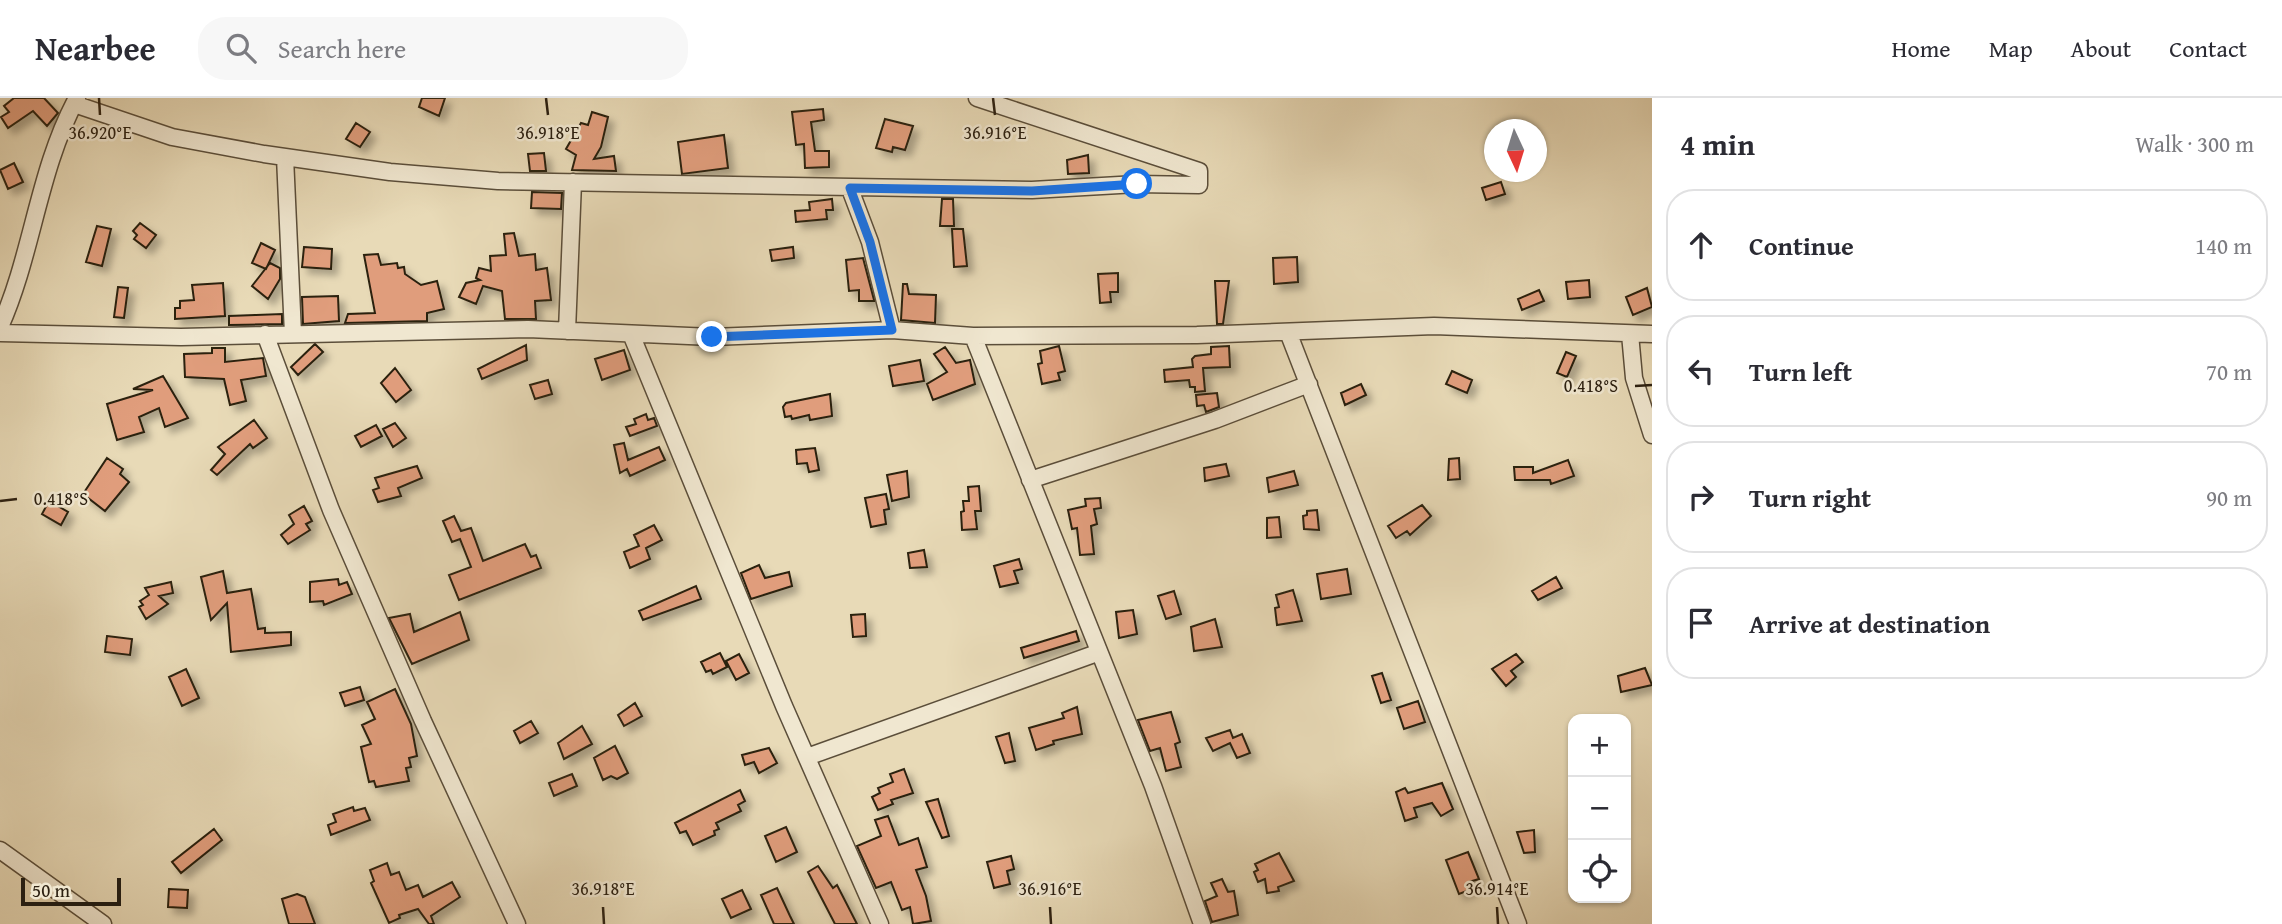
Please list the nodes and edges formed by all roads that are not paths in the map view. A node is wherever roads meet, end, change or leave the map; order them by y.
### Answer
1 (977, 98) edge
2 (76, 101) edge
3 (285, 157) junction
4 (573, 182) junction
5 (850, 188) junction
6 (0, 327) edge
7 (892, 330) junction
8 (567, 331) junction
9 (1289, 332) junction
10 (0, 333) edge
11 (265, 334) junction
12 (293, 334) junction
13 (631, 334) junction
14 (1630, 334) junction
15 (1652, 334) edge
16 (974, 336) junction
17 (1309, 384) junction
18 (1652, 435) edge
19 (1030, 480) junction
20 (1097, 653) junction
21 (807, 757) junction
22 (0, 850) edge
23 (103, 924) edge
24 (517, 924) edge
25 (880, 924) edge
26 (1202, 924) edge
27 (1518, 924) edge

1 - 5 street
2 - 3 street
2 - 6 street
3 - 4 street
3 - 12 street
4 - 5 street
4 - 8 street
5 - 7 street
7 - 13 street
7 - 16 street
8 - 12 street
8 - 13 street
9 - 14 street
9 - 16 street
9 - 17 street
10 - 11 street
11 - 12 street
11 - 24 street
13 - 21 street
14 - 15 street
14 - 18 street
16 - 19 street
17 - 19 street
17 - 27 street
19 - 20 street
20 - 21 street
20 - 26 street
21 - 25 street
22 - 23 street

